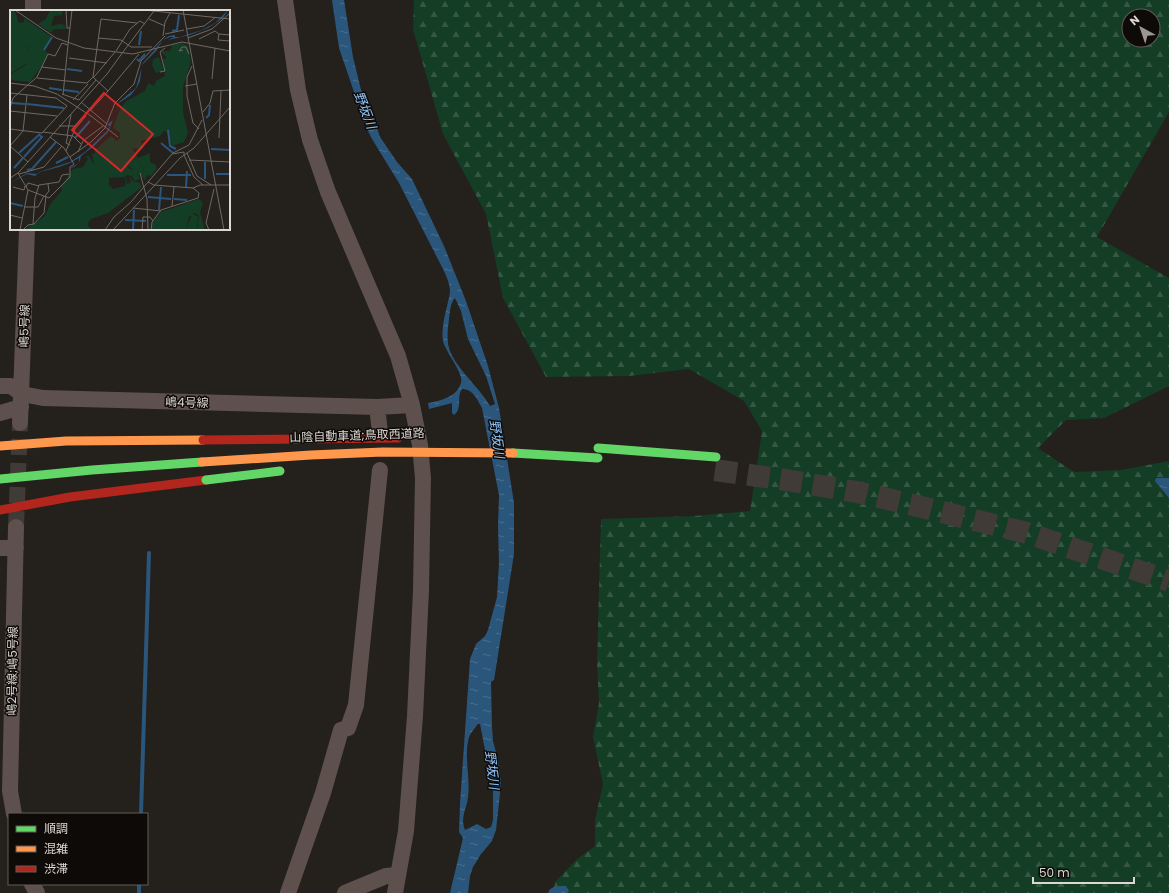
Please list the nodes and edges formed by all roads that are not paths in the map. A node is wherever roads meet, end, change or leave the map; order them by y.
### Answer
1 (285, 0) edge
2 (27, 230) edge
3 (0, 386) edge
4 (21, 400) junction
5 (412, 405) junction
6 (377, 407) junction
7 (0, 413) edge
8 (20, 423) tunnel mouth
9 (380, 432) dead end
10 (431, 438) dead end
11 (498, 444) dead end
12 (0, 446) edge
13 (549, 446) dead end
14 (594, 447) dead end
15 (512, 450) junction
16 (716, 457) dead end
17 (202, 458) junction
18 (602, 458) dead end
19 (402, 462) dead end
20 (379, 465) dead end
21 (292, 470) dead end
22 (0, 471) edge
23 (0, 479) edge
24 (0, 510) edge
25 (16, 527) tunnel mouth
26 (8, 548) edge
27 (5, 792) edge
28 (14, 813) edge
29 (398, 875) junction
30 (288, 893) edge
31 (345, 893) edge
32 (395, 893) edge

1 - 5 street
2 - 4 street, 嶋5号線
3 - 4 street, 嶋4号線
4 - 6 street, 嶋4号線
4 - 7 street
4 - 8 street, 嶋5号線
5 - 6 street, 嶋4号線
5 - 29 street
6 - 9 street
10 - 12 highway, bridge
11 - 15 highway
13 - 15 highway, 山陰自動車道;鳥取西道路
14 - 16 highway
15 - 17 highway, 山陰自動車道;鳥取西道路, bridge
15 - 18 highway, 山陰自動車道;鳥取西道路, bridge
15 - 19 highway, bridge
17 - 22 highway, 山陰自動車道;鳥取西道路
17 - 23 highway, 山陰自動車道;鳥取西道路
20 - 30 street
21 - 24 highway, bridge
25 - 26 street, 嶋2号線;嶋5号線
26 - 27 street, 嶋2号線;嶋5号線
27 - 28 street, 嶋2号線;嶋5号線
29 - 31 street
29 - 32 street

